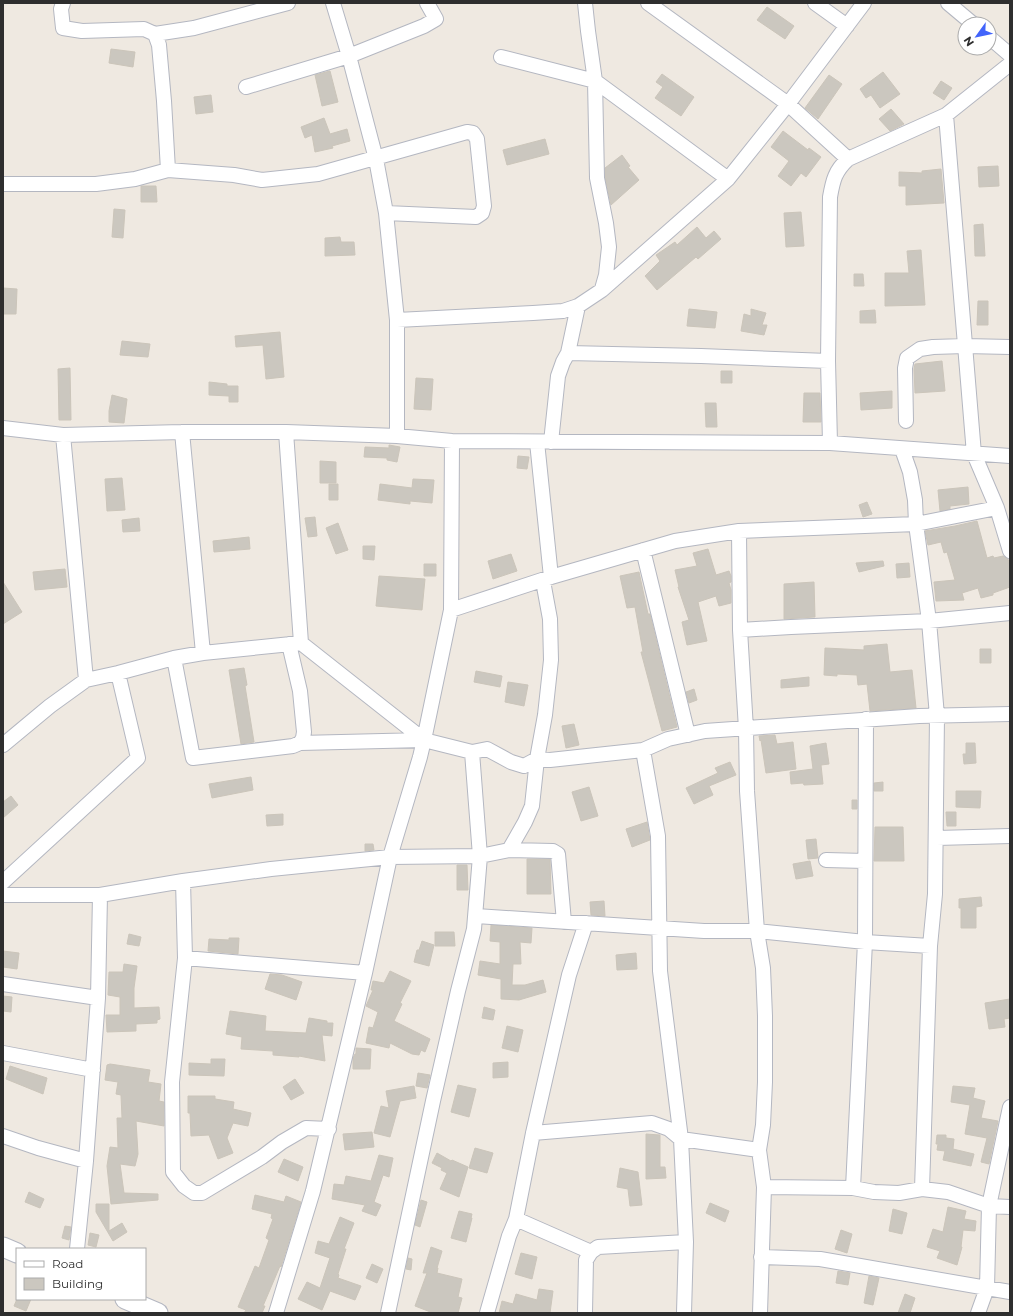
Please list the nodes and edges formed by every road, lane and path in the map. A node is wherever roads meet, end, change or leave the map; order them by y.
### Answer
1 (62, 3) edge
2 (288, 3) edge
3 (333, 3) edge
4 (427, 3) edge
5 (586, 3) edge
6 (648, 3) edge
7 (815, 3) edge
8 (864, 3) edge
9 (948, 3) edge
10 (963, 16) edge
11 (847, 26) junction
12 (155, 34) junction
13 (997, 44) edge
14 (1010, 55) edge
15 (349, 56) junction
16 (501, 57) dead end
17 (1010, 64) edge
18 (595, 81) junction
19 (246, 87) dead end
20 (788, 104) junction
21 (946, 115) junction
22 (376, 158) junction
23 (848, 159) junction
24 (168, 170) junction
25 (728, 179) junction
26 (3, 184) edge
27 (386, 213) junction
28 (602, 290) junction
29 (578, 306) junction
30 (397, 320) junction
31 (965, 346) junction
32 (1010, 347) edge
33 (568, 353) junction
34 (828, 361) junction
35 (906, 421) dead end
36 (3, 428) edge
37 (182, 432) junction
38 (286, 432) junction
39 (63, 435) junction
40 (398, 436) junction
41 (452, 441) junction
42 (544, 442) junction
43 (830, 443) junction
44 (902, 449) junction
45 (974, 454) junction
46 (1010, 456) edge
47 (997, 508) junction
48 (916, 524) junction
49 (739, 531) junction
50 (643, 550) junction
51 (1010, 551) edge
52 (547, 579) junction
53 (451, 610) junction
54 (1010, 613) edge
55 (929, 622) junction
56 (740, 630) junction
57 (295, 643) junction
58 (203, 653) junction
59 (174, 658) junction
60 (118, 673) junction
61 (86, 680) junction
62 (1010, 714) edge
63 (937, 716) junction
64 (866, 720) junction
65 (746, 729) junction
66 (688, 735) junction
67 (4, 739) edge
68 (424, 740) junction
69 (300, 743) junction
70 (643, 750) junction
71 (472, 752) junction
72 (537, 759) junction
73 (1010, 836) edge
74 (936, 838) junction
75 (509, 850) junction
76 (480, 856) junction
77 (390, 857) junction
78 (826, 860) dead end
79 (865, 861) junction
80 (183, 881) junction
81 (3, 882) edge
82 (3, 895) edge
83 (100, 895) junction
84 (476, 916) junction
85 (564, 922) junction
86 (586, 923) junction
87 (660, 928) junction
88 (756, 931) junction
89 (865, 942) junction
90 (930, 946) junction
91 (185, 958) junction
92 (366, 973) junction
93 (3, 984) edge
94 (98, 998) junction
95 (3, 1053) edge
96 (93, 1070) junction
97 (1009, 1114) edge
98 (329, 1129) junction
99 (533, 1133) junction
100 (3, 1136) edge
101 (681, 1139) junction
102 (759, 1150) junction
103 (86, 1161) junction
104 (764, 1187) junction
105 (853, 1188) junction
106 (922, 1189) junction
107 (989, 1206) junction
108 (1010, 1207) edge
109 (516, 1219) junction
110 (686, 1242) junction
111 (3, 1247) edge
112 (77, 1248) edge
113 (591, 1252) junction
114 (16, 1253) edge
115 (761, 1257) junction
116 (987, 1288) junction
117 (1010, 1292) edge
118 (128, 1305) edge
119 (158, 1313) edge
120 (276, 1313) edge
121 (388, 1313) edge
122 (487, 1313) edge
123 (585, 1313) edge
124 (684, 1313) edge
125 (760, 1313) edge
126 (978, 1313) edge

1 - 12 street
2 - 12 street
3 - 15 street
4 - 15 street
5 - 18 street
6 - 20 street
7 - 11 street
8 - 11 street
9 - 10 street
11 - 20 street
12 - 24 street
13 - 14 street
15 - 19 street
15 - 22 street
16 - 18 street
17 - 21 street
18 - 25 street
18 - 28 street
20 - 23 street
20 - 25 street
21 - 23 street
21 - 31 street
22 - 24 street
22 - 27 street
22 - 27 street
23 - 34 street
24 - 26 street
25 - 28 street
27 - 30 street
28 - 29 street
29 - 30 street
29 - 33 street
30 - 40 street
31 - 32 street
31 - 35 street
31 - 45 street
33 - 34 street
33 - 42 street
34 - 43 street
36 - 39 street
37 - 38 street
37 - 39 street
37 - 58 street
38 - 40 street
38 - 57 street
39 - 61 street
40 - 41 street
41 - 42 street
41 - 53 street
42 - 43 street
42 - 52 street
43 - 44 street
44 - 45 street
44 - 48 street
45 - 46 street
45 - 47 street
47 - 48 street
47 - 51 street
48 - 49 street
48 - 55 street
49 - 50 street
49 - 56 street
50 - 52 street
50 - 66 street
52 - 53 street
52 - 72 street
53 - 68 street
54 - 55 street
55 - 56 street
55 - 63 street
56 - 65 street
57 - 58 street
57 - 68 street
57 - 69 street
58 - 59 street
59 - 60 street
59 - 69 street
60 - 61 street
60 - 81 street
61 - 67 street
62 - 63 street
63 - 64 street
63 - 74 street
64 - 65 street
64 - 79 street
65 - 66 street
65 - 88 street
66 - 70 street
68 - 69 street
68 - 71 street
68 - 77 street
70 - 72 street
70 - 87 street
71 - 72 street
71 - 76 street
72 - 75 street
73 - 74 street
74 - 90 street
75 - 76 street
75 - 85 street
76 - 77 street
76 - 84 street
77 - 80 street
77 - 92 street
78 - 79 street
79 - 89 street
80 - 83 street
80 - 91 street
82 - 83 street
83 - 94 street
84 - 85 street
84 - 121 street
85 - 86 street
86 - 87 street
86 - 99 street
87 - 88 street
87 - 101 street
88 - 89 street
88 - 102 street
89 - 90 street
89 - 105 street
90 - 106 street
91 - 92 street
91 - 98 street
92 - 98 street
93 - 94 street
94 - 96 street
95 - 96 street
96 - 103 street
97 - 107 street
98 - 120 street
99 - 101 street
99 - 109 street
100 - 103 street
101 - 102 street
101 - 110 street
102 - 104 street
103 - 112 street
104 - 105 street
104 - 115 street
105 - 106 street
106 - 107 street
107 - 108 street
107 - 116 street
109 - 113 street
109 - 122 street
110 - 113 street
110 - 124 street
111 - 114 main road
113 - 123 street
115 - 116 street
115 - 125 street
116 - 117 street
116 - 126 street
118 - 119 main road

